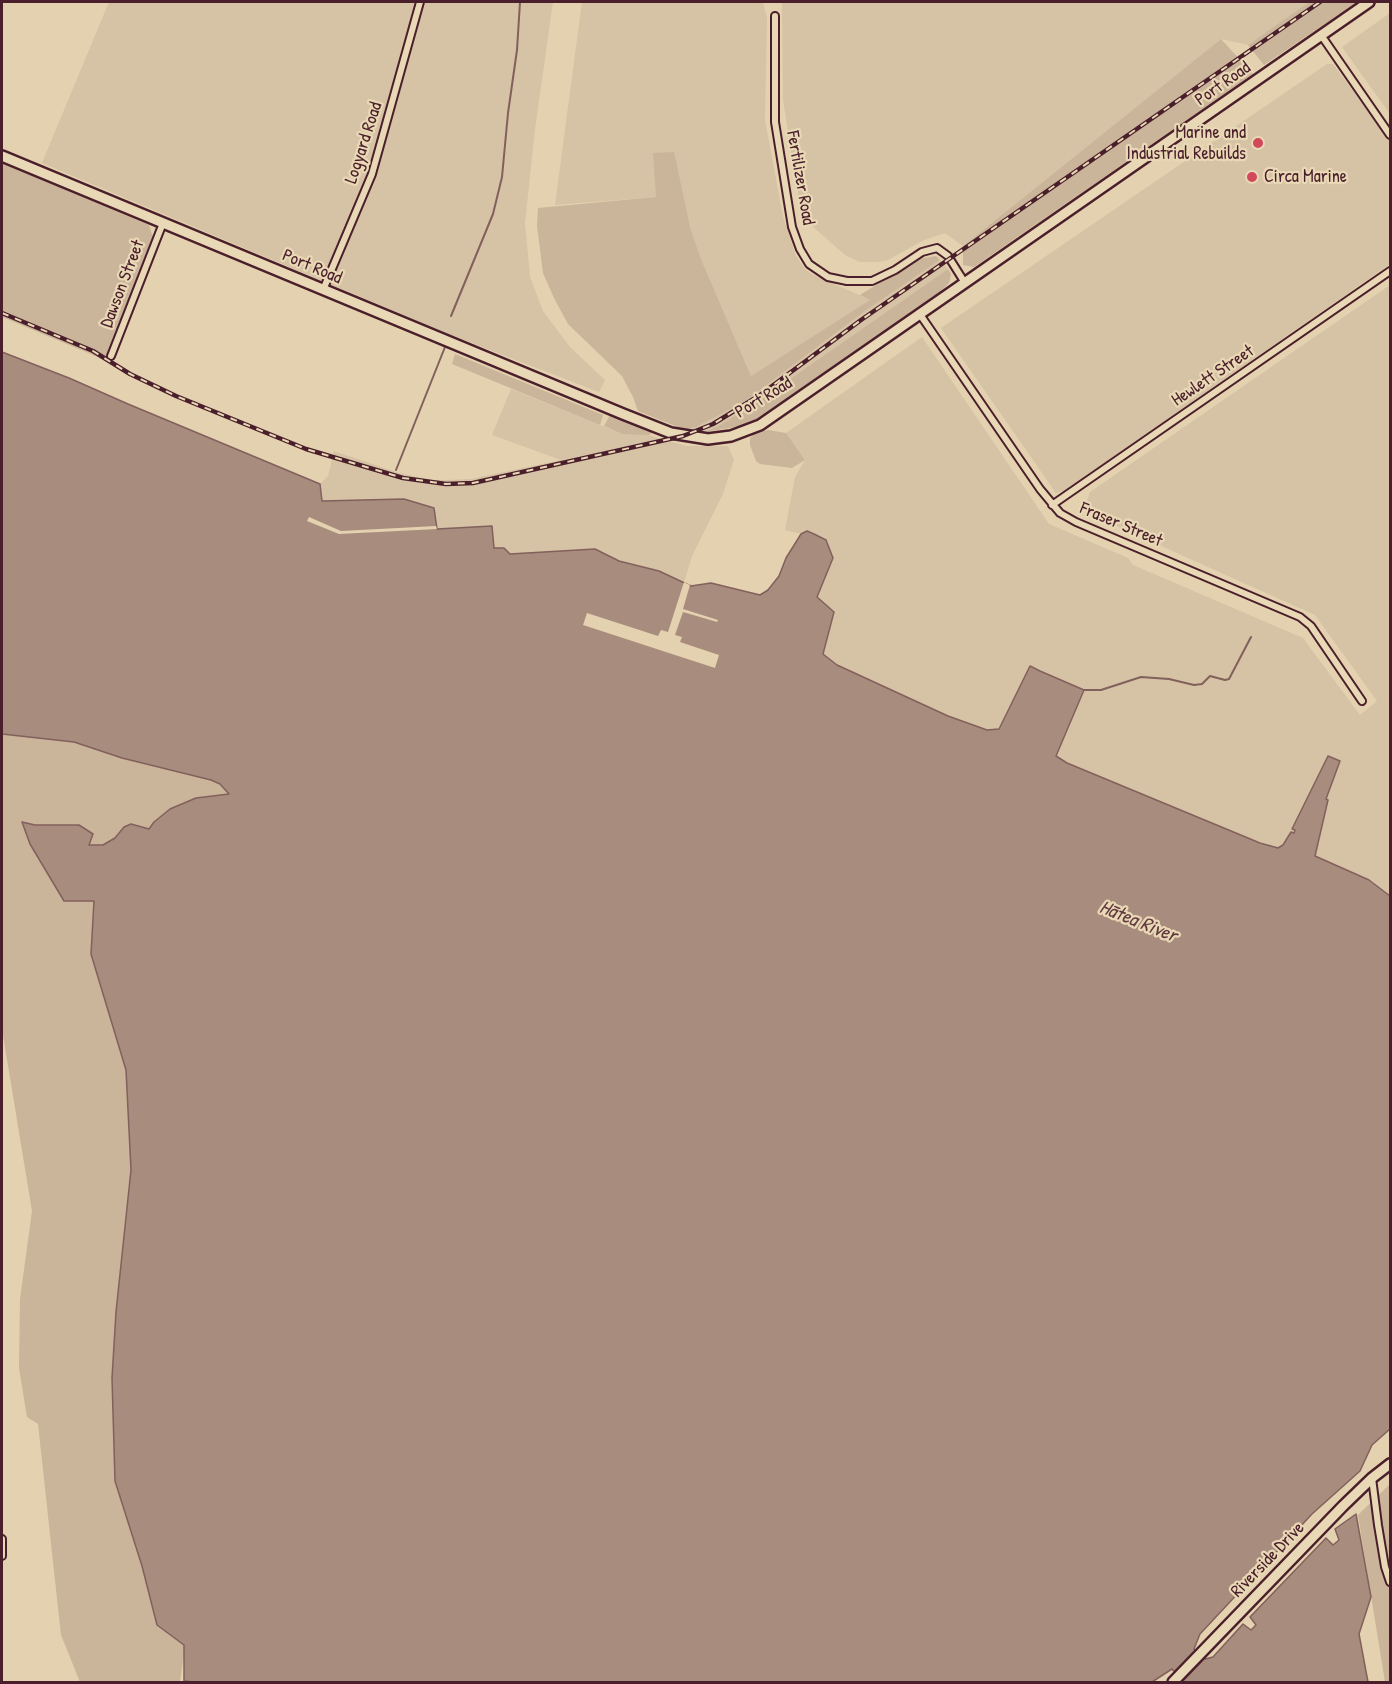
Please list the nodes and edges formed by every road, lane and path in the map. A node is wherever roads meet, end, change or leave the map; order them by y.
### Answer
1 (420, 2) edge
2 (1369, 2) edge
3 (775, 16) dead end
4 (1321, 35) junction
5 (1390, 135) edge
6 (2, 156) edge
7 (163, 223) junction
8 (1390, 271) edge
9 (964, 283) junction
10 (322, 290) junction
11 (919, 313) junction
12 (111, 356) dead end
13 (1052, 505) junction
14 (1362, 701) dead end
15 (1390, 1464) edge
16 (1372, 1478) junction
17 (2, 1539) edge
18 (2, 1556) edge
19 (1390, 1582) edge
20 (1176, 1680) edge

1 - 10 street, Logyard Road
2 - 4 main road, Port Road
3 - 9 street, Fertilizer Road
4 - 5 street
4 - 9 main road, Port Road
6 - 7 main road, Port Road
7 - 10 main road, Port Road
7 - 12 street, Dawson Street
8 - 13 street, Hewlett Street
9 - 11 main road, Port Road
10 - 11 main road, Port Road
11 - 13 street, Fraser Street
13 - 14 street, Fraser Street
15 - 16 main road, Riverside Drive
16 - 19 street
16 - 20 main road, Riverside Drive
17 - 18 street

